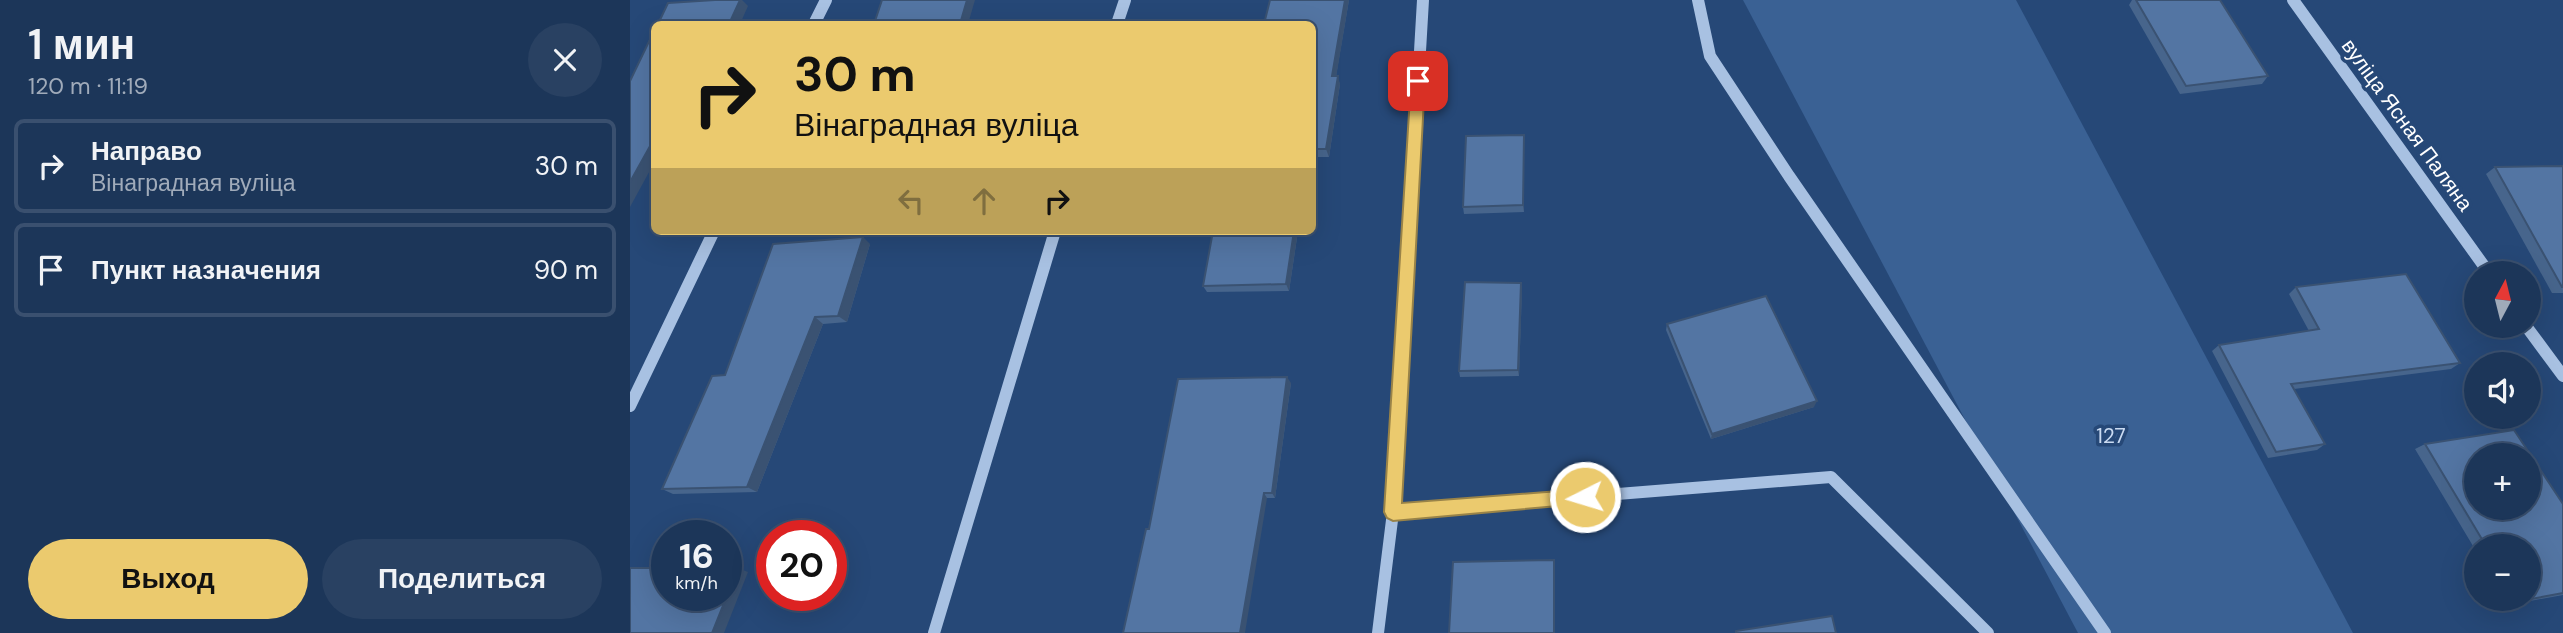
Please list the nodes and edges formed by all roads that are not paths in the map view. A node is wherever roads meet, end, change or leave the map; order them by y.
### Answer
1 (826, 0) edge
2 (1125, 0) edge
3 (1423, 0) edge
4 (1698, 0) edge
5 (2293, 0) edge
6 (816, 21) edge
7 (1118, 21) edge
8 (712, 235) edge
9 (1054, 235) edge
10 (2480, 261) edge
11 (2535, 338) edge
12 (2563, 376) edge
13 (630, 406) edge
14 (1393, 512) junction
15 (934, 633) edge
16 (1378, 633) edge
17 (1988, 633) edge
18 (2105, 633) edge

1 - 6 street
2 - 7 street
3 - 14 street
4 - 18 street
5 - 10 street, вуліца Ясная Паляна
8 - 13 street
9 - 15 street
11 - 12 street
14 - 16 street
14 - 17 street

